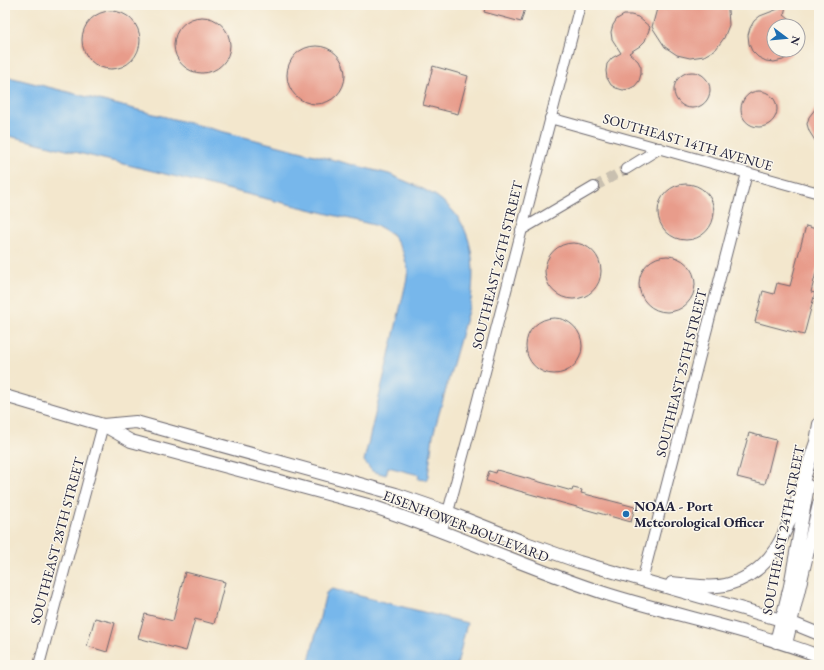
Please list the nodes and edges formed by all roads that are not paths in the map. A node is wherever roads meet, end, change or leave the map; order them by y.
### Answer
1 (580, 5) edge
2 (550, 118) junction
3 (660, 148) junction
4 (626, 169) tunnel mouth
5 (747, 173) junction
6 (594, 187) tunnel mouth
7 (819, 193) edge
8 (521, 230) junction
9 (5, 396) edge
10 (819, 424) edge
11 (103, 425) junction
12 (816, 442) junction
13 (819, 504) edge
14 (448, 512) junction
15 (441, 532) junction
16 (642, 581) junction
17 (786, 622) junction
18 (819, 634) edge
19 (781, 643) junction
20 (819, 656) edge
21 (39, 665) edge

1 - 2 street, SOUTHEAST 26TH STREET
2 - 3 street, SOUTHEAST 14TH AVENUE
2 - 8 street, SOUTHEAST 26TH STREET
3 - 4 street
3 - 5 street, SOUTHEAST 14TH AVENUE
5 - 7 street, SOUTHEAST 14TH AVENUE
5 - 16 street, SOUTHEAST 25TH STREET
6 - 8 street
8 - 14 street, SOUTHEAST 26TH STREET
9 - 11 street, EISENHOWER BOULEVARD
10 - 12 street, SOUTHEAST 24TH STREET
11 - 14 street, EISENHOWER BOULEVARD
11 - 15 street, EISENHOWER BOULEVARD
11 - 21 street, SOUTHEAST 28TH STREET
12 - 16 street
12 - 17 street, SOUTHEAST 24TH STREET
13 - 17 street, SOUTHEAST 24TH STREET
14 - 15 street, SOUTHEAST 26TH STREET
14 - 16 street, EISENHOWER BOULEVARD
15 - 19 street, EISENHOWER BOULEVARD
16 - 17 street, EISENHOWER BOULEVARD
17 - 18 street, EISENHOWER BOULEVARD
17 - 19 street, SOUTHEAST 24TH STREET
19 - 20 street, EISENHOWER BOULEVARD

